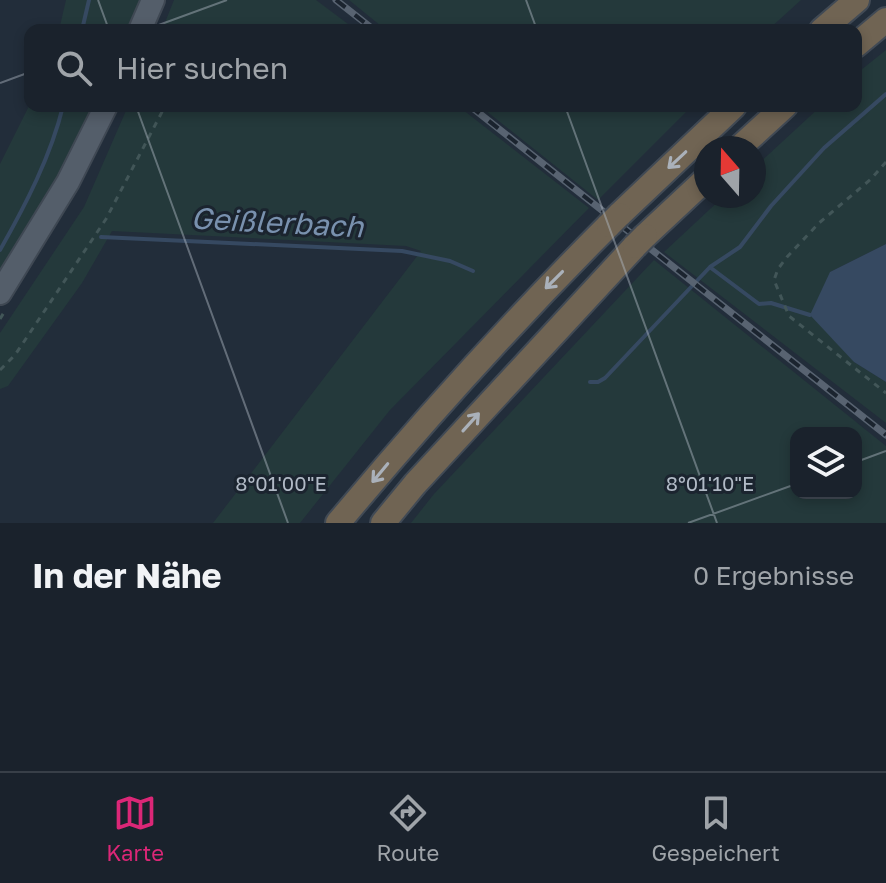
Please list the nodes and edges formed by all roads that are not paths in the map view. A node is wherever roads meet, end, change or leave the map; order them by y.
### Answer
1 (153, 0) edge
2 (857, 0) edge
3 (886, 20) edge
4 (143, 24) edge
5 (829, 24) edge
6 (862, 40) edge
7 (103, 112) edge
8 (728, 112) edge
9 (778, 112) edge
10 (752, 136) edge
11 (694, 190) edge
12 (0, 293) edge
13 (338, 523) edge
14 (383, 523) edge

1 - 4 main road
2 - 5 highway
3 - 6 highway
7 - 12 main road
8 -> 13 highway
9 - 10 highway
14 -> 11 highway

